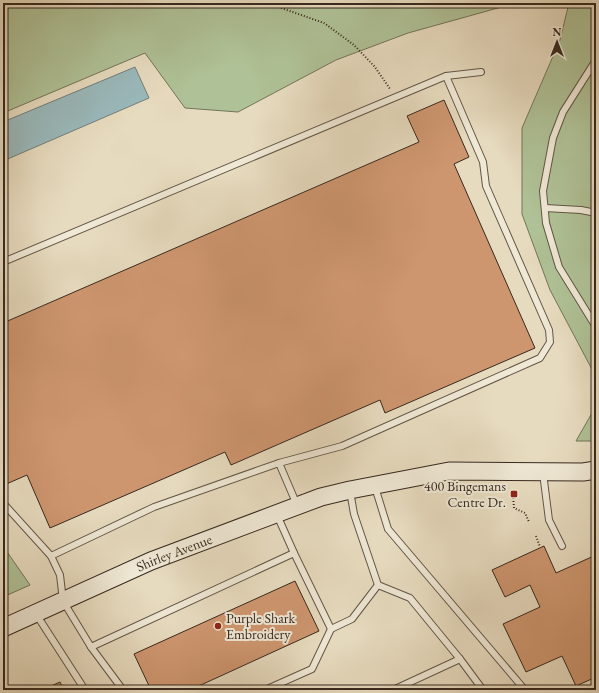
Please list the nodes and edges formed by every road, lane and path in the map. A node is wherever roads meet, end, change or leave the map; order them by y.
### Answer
1 (267, 3) edge
2 (596, 60) edge
3 (481, 72) dead end
4 (446, 76) junction
5 (395, 98) junction
6 (545, 208) junction
7 (596, 213) edge
8 (3, 262) edge
9 (596, 327) edge
10 (279, 462) junction
11 (596, 470) edge
12 (543, 472) junction
13 (374, 485) junction
14 (350, 490) junction
15 (513, 495) dead end
16 (3, 503) edge
17 (297, 506) junction
18 (276, 514) junction
19 (530, 522) dead end
20 (536, 536) dead end
21 (562, 546) dead end
22 (540, 547) dead end
23 (294, 553) junction
24 (52, 556) junction
25 (378, 585) junction
26 (63, 601) junction
27 (35, 614) junction
28 (3, 628) edge
29 (330, 629) junction
30 (91, 646) junction
31 (460, 659) junction
32 (85, 690) edge
33 (123, 690) edge
34 (265, 690) edge
35 (393, 690) edge
36 (483, 690) edge
37 (525, 690) edge

1 - 5 path
2 - 6 lane
3 - 4 lane
4 - 5 lane
4 - 10 lane
5 - 8 lane
6 - 7 lane
6 - 9 lane
10 - 17 lane
10 - 24 lane
11 - 12 main road, Shirley Avenue
12 - 13 main road, Shirley Avenue
12 - 21 lane
13 - 14 main road, Shirley Avenue
13 - 37 lane
14 - 17 main road, Shirley Avenue
14 - 25 lane
15 - 19 path
16 - 24 lane
17 - 18 main road, Shirley Avenue
18 - 23 lane
18 - 26 main road, Shirley Avenue
20 - 22 path
23 - 29 lane
23 - 30 lane
24 - 26 lane
25 - 29 lane
25 - 31 lane
26 - 27 main road, Shirley Avenue
26 - 30 lane
27 - 28 main road, Shirley Avenue
27 - 32 lane
29 - 34 lane
30 - 33 lane
31 - 35 lane
31 - 36 lane

